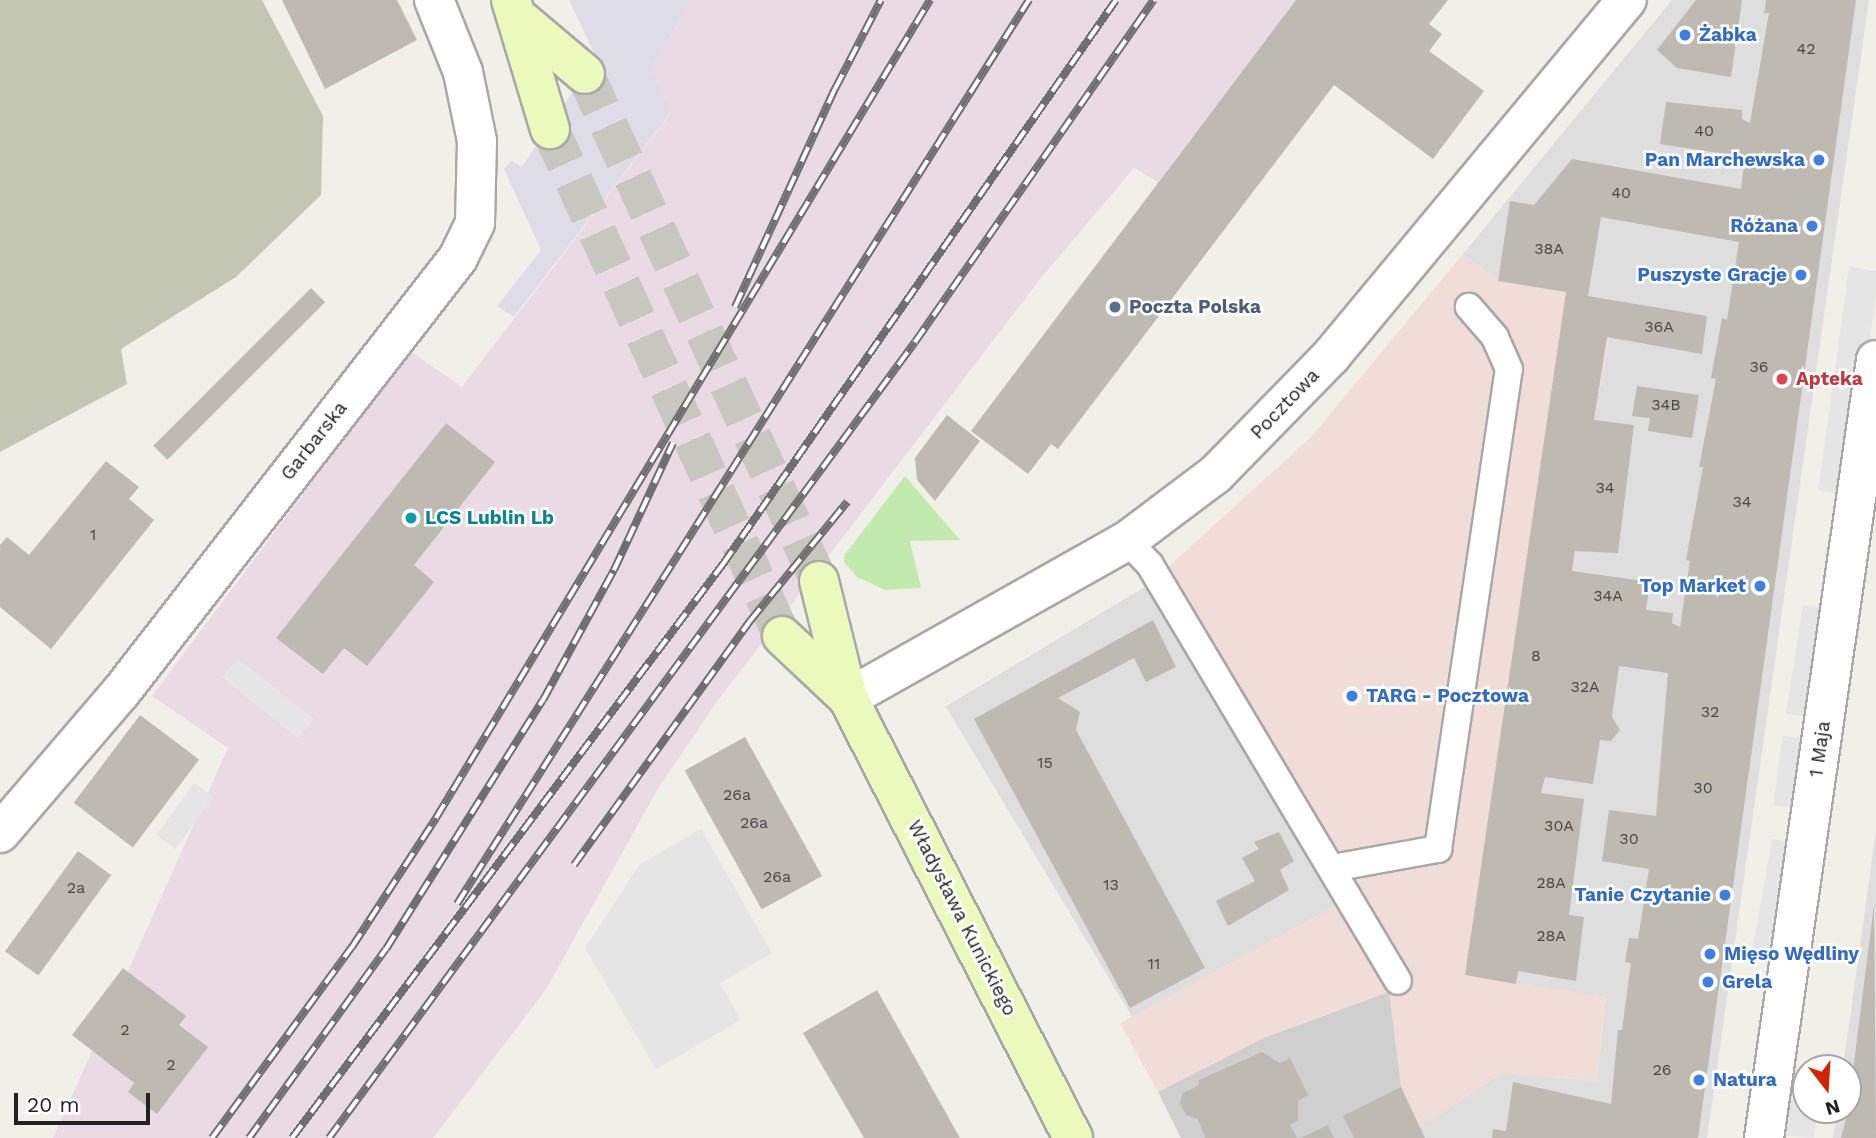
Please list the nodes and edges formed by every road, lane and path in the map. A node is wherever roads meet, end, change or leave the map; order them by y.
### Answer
1 (433, 0) edge
2 (1627, 0) edge
3 (515, 9) edge
4 (585, 74) tunnel mouth
5 (550, 129) tunnel mouth
6 (1469, 307) dead end
7 (1876, 360) edge
8 (1127, 541) junction
9 (819, 581) tunnel mouth
10 (782, 636) tunnel mouth
11 (848, 698) junction
12 (0, 833) edge
13 (1333, 868) junction
14 (1398, 981) dead end
15 (1073, 1138) edge
16 (1764, 1138) edge

1 - 12 street, Garbarska
2 - 8 street, Pocztowa
3 - 4 main road
3 - 5 main road
6 - 13 lane
7 - 16 street, 1 Maja
8 - 11 street, Pocztowa
8 - 13 lane
9 - 11 main road, Władysława Kunickiego
10 - 11 main road, Władysława Kunickiego
11 - 15 main road, Władysława Kunickiego
13 - 14 lane

